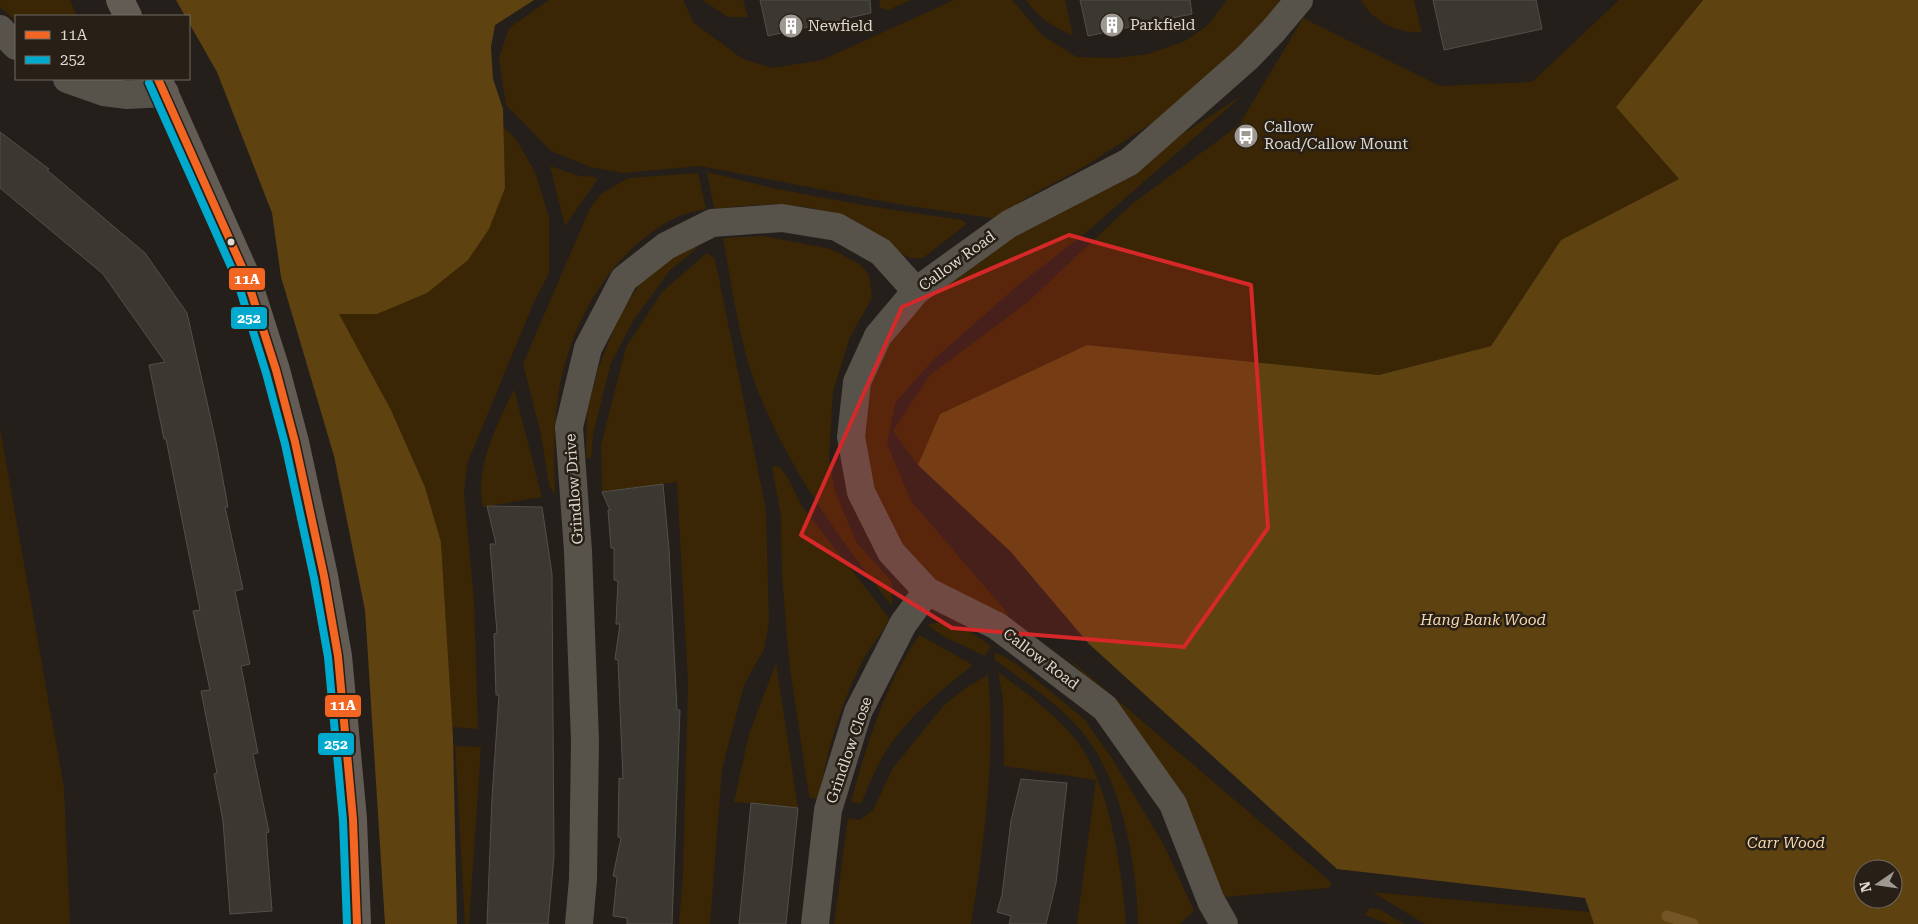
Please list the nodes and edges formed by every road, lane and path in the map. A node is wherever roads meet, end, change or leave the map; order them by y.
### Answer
1 (120, 0) edge
2 (1298, 0) edge
3 (128, 15) edge
4 (0, 29) edge
5 (15, 45) edge
6 (70, 80) edge
7 (161, 86) edge
8 (916, 291) junction
9 (927, 591) junction
10 (357, 924) edge
11 (579, 924) edge
12 (815, 924) edge
13 (1224, 924) edge

1 - 3 main road
2 - 8 street, Callow Road
4 - 5 street
6 - 7 street
7 - 10 main road
8 - 9 street, Callow Road
8 - 11 street, Grindlow Drive
9 - 12 street, Grindlow Close
9 - 13 street, Callow Road

